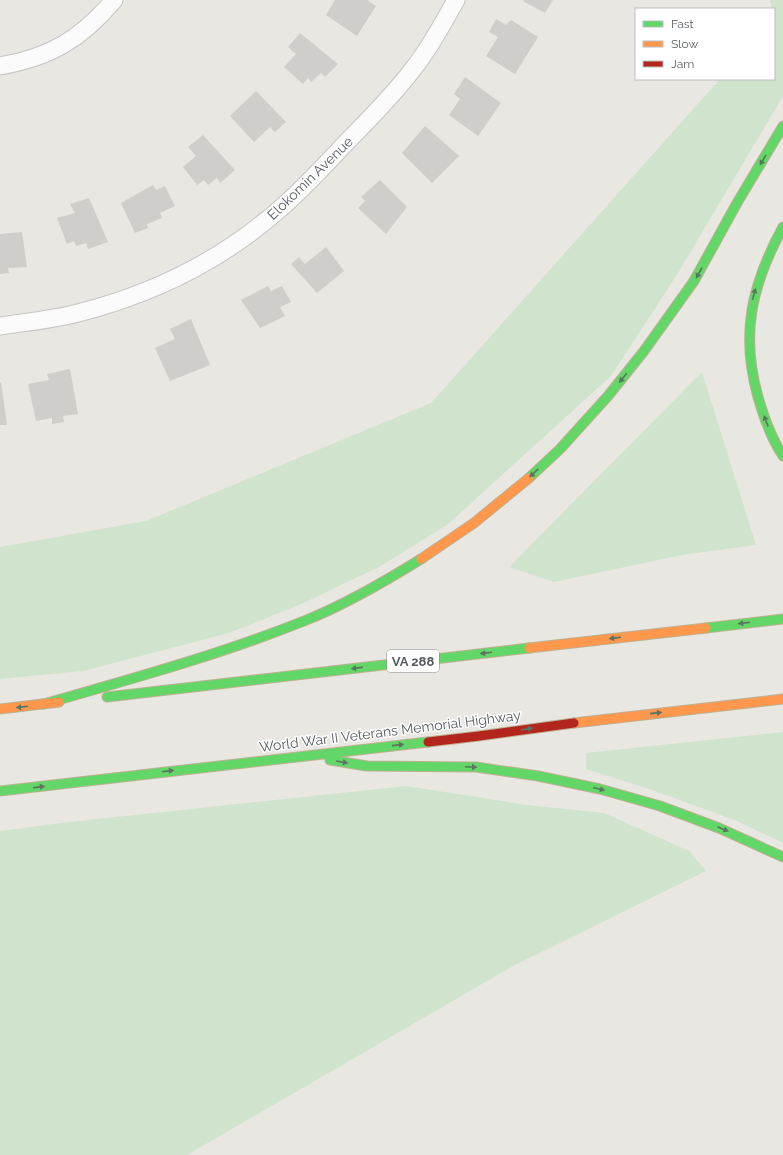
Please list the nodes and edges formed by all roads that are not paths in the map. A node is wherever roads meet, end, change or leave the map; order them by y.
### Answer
1 (114, 0) edge
2 (456, 0) edge
3 (0, 66) edge
4 (783, 126) edge
5 (783, 227) edge
6 (0, 326) edge
7 (783, 456) edge
8 (783, 619) edge
9 (783, 699) edge
10 (44, 704) junction
11 (0, 709) edge
12 (303, 755) junction
13 (0, 791) edge
14 (783, 857) edge

1 - 3 street
2 - 6 street, Elokomin Avenue
4 -> 10 highway
7 -> 5 highway
8 -> 10 highway, VA 288
12 -> 9 highway, World War II Veterans Memorial Highway
10 -> 11 highway, VA 288
13 -> 12 highway, World War II Veterans Memorial Highway
12 -> 14 highway

